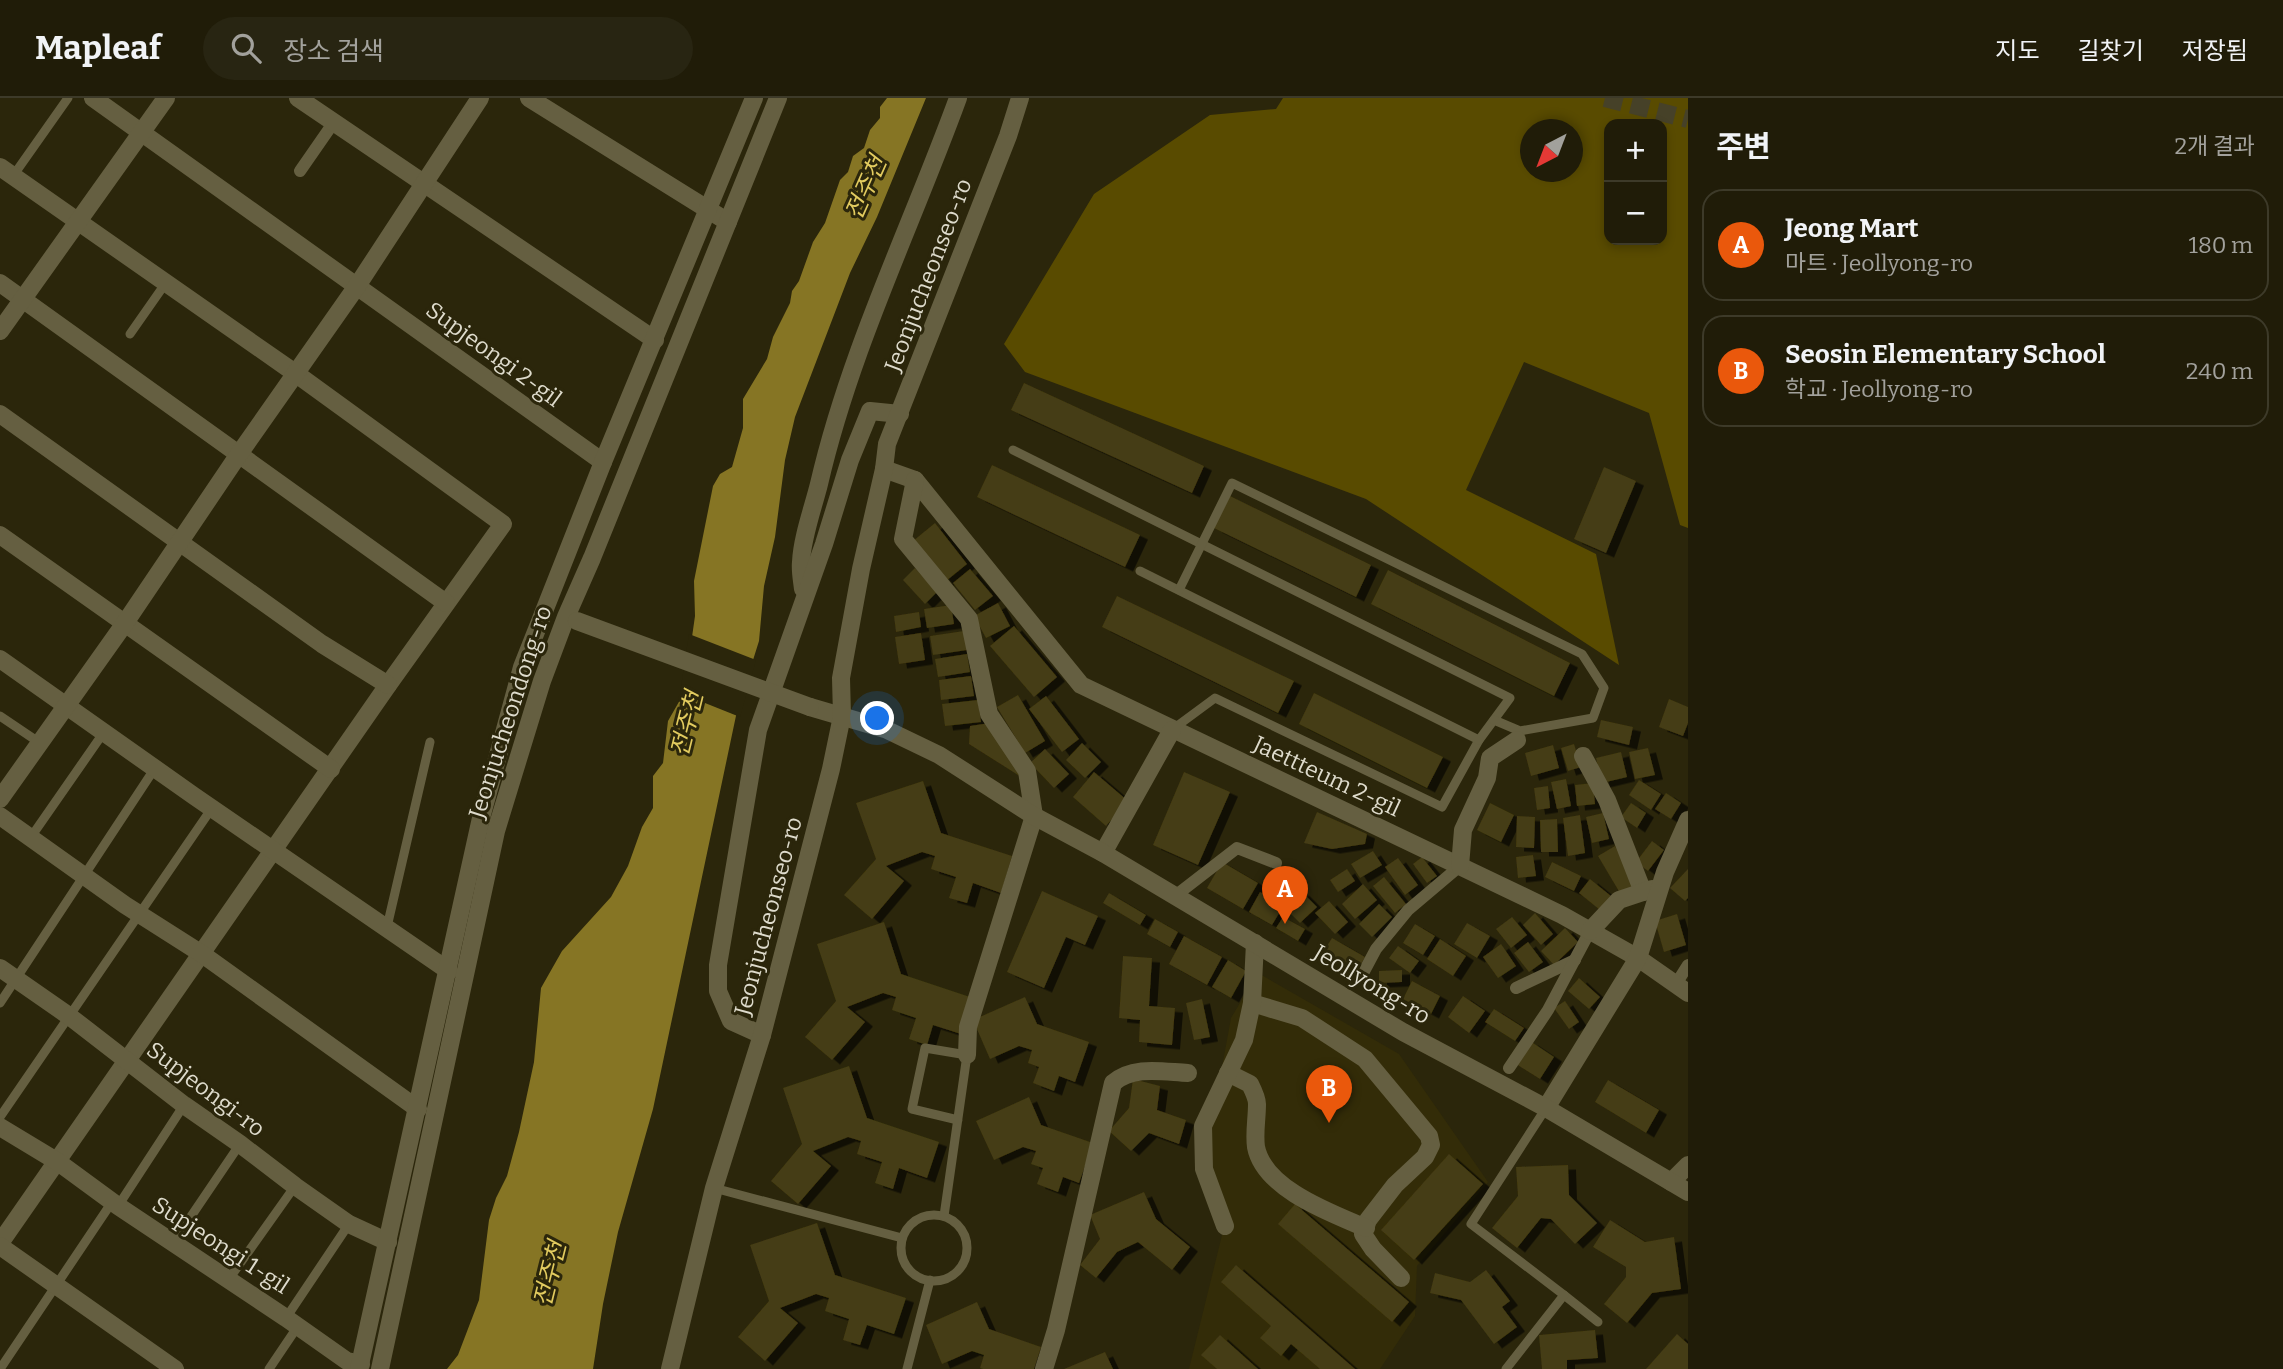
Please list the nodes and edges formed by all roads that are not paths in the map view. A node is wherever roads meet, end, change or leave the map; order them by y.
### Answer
1 (68, 98) edge
2 (93, 98) edge
3 (166, 98) edge
4 (299, 98) edge
5 (481, 98) edge
6 (528, 98) edge
7 (754, 98) edge
8 (778, 98) edge
9 (958, 98) edge
10 (1020, 98) edge
11 (334, 122) junction
12 (142, 132) junction
13 (300, 172) dead end
14 (5, 174) edge
15 (424, 182) junction
16 (709, 210) junction
17 (78, 222) junction
18 (728, 222) junction
19 (0, 283) edge
20 (165, 284) junction
21 (357, 286) junction
22 (23, 299) junction
23 (0, 331) edge
24 (130, 334) dead end
25 (655, 340) junction
26 (295, 373) junction
27 (0, 414) edge
28 (900, 414) junction
29 (1013, 450) dead end
30 (239, 454) junction
31 (603, 461) junction
32 (884, 469) junction
33 (915, 480) junction
34 (0, 534) edge
35 (180, 543) junction
36 (1201, 544) junction
37 (1140, 571) dead end
38 (1179, 590) junction
39 (803, 597) junction
40 (446, 603) junction
41 (545, 609) junction
42 (571, 619) junction
43 (125, 624) junction
44 (0, 659) edge
45 (388, 685) junction
46 (66, 706) junction
47 (0, 716) edge
48 (842, 716) junction
49 (1494, 720) junction
50 (1172, 730) junction
51 (104, 732) junction
52 (1479, 740) junction
53 (1517, 740) dead end
54 (430, 742) dead end
55 (40, 743) junction
56 (1583, 756) dead end
57 (155, 768) junction
58 (331, 769) junction
59 (0, 799) edge
60 (212, 808) junction
61 (0, 816) edge
62 (1034, 816) junction
63 (1688, 820) edge
64 (31, 837) junction
65 (274, 849) junction
66 (1103, 853) junction
67 (1276, 863) dead end
68 (1460, 866) junction
69 (85, 876) junction
70 (1661, 886) junction
71 (1643, 892) junction
72 (1175, 896) junction
73 (132, 910) junction
74 (387, 927) junction
75 (1590, 931) junction
76 (1255, 943) junction
77 (202, 954) junction
78 (1638, 958) junction
79 (1575, 960) junction
80 (1688, 965) edge
81 (0, 968) edge
82 (449, 971) junction
83 (1360, 979) dead end
84 (16, 980) junction
85 (1516, 988) dead end
86 (1682, 988) edge
87 (0, 1003) edge
88 (1252, 1003) junction
89 (69, 1016) junction
90 (762, 1035) junction
91 (967, 1055) junction
92 (127, 1061) junction
93 (1509, 1068) dead end
94 (1188, 1073) dead end
95 (1228, 1073) junction
96 (184, 1105) junction
97 (418, 1108) junction
98 (1546, 1108) junction
99 (0, 1116) edge
100 (958, 1120) junction
101 (0, 1128) edge
102 (240, 1144) junction
103 (58, 1162) junction
104 (1688, 1165) edge
105 (1671, 1182) junction
106 (295, 1186) junction
107 (715, 1188) junction
108 (1688, 1192) edge
109 (115, 1204) junction
110 (944, 1216) junction
111 (349, 1224) junction
112 (1225, 1226) dead end
113 (1366, 1227) junction
114 (902, 1238) junction
115 (388, 1242) junction
116 (173, 1243) junction
117 (0, 1244) edge
118 (1401, 1278) dead end
119 (229, 1279) junction
120 (930, 1280) junction
121 (57, 1287) junction
122 (1564, 1295) junction
123 (292, 1322) junction
124 (1598, 1322) dead end
125 (154, 1364) edge
126 (360, 1366) edge
127 (1, 1369) edge
128 (175, 1369) edge
129 (269, 1369) edge
130 (380, 1369) edge
131 (670, 1369) edge
132 (907, 1369) edge
133 (1044, 1369) edge
134 (1506, 1369) edge

1 - 14 lane
2 - 12 street, Supjeongi 2-gil
3 - 12 street
4 - 11 street
5 - 15 street
6 - 16 street
7 - 16 street, Jeonjucheondong-ro
8 - 18 street, Jeonjucheondong-ro
9 - 39 street
10 - 28 street, Jeonjucheonseo-ro
11 - 13 street
11 - 15 street
12 - 17 street
12 - 21 street, Supjeongi 2-gil
14 - 17 street
15 - 21 street
15 - 25 street
16 - 18 street
16 - 25 street, Jeonjucheondong-ro
17 - 20 street
17 - 22 street
18 - 42 street, Jeonjucheondong-ro
19 - 22 street
20 - 24 lane
20 - 26 street
21 - 26 street
21 - 31 street, Supjeongi 2-gil
22 - 23 street
22 - 30 street
25 - 31 street, Jeonjucheondong-ro
26 - 30 street
26 - 40 street
27 - 35 street
28 - 32 street, Jeonjucheonseo-ro
28 - 39 street
29 - 36 lane
30 - 35 street
30 - 40 street
31 - 41 street, Jeonjucheondong-ro
32 - 33 street
32 - 48 street, Jeonjucheonseo-ro
33 - 50 street
33 - 62 street
34 - 43 street
35 - 43 street
35 - 45 street
36 - 38 lane
36 - 49 lane
36 - 49 lane
37 - 38 lane
38 - 52 lane
39 - 90 street
40 - 45 street
41 - 42 street, Jeollyong-ro
41 - 82 street, Jeonjucheondong-ro
42 - 48 street, Jeollyong-ro, bridge
42 - 130 street, Jeonjucheondong-ro
43 - 46 street
43 - 58 street
44 - 46 street
45 - 58 street
46 - 51 street
46 - 55 street
47 - 55 lane
48 - 62 street, Jeollyong-ro
48 - 90 street, Jeonjucheonseo-ro
49 - 52 lane
50 - 52 lane
50 - 66 street
50 - 68 street, Jaettteum 2-gil
51 - 57 street
51 - 64 lane
53 - 68 street
54 - 74 lane
55 - 59 street
56 - 71 street
57 - 60 street
57 - 69 lane
58 - 65 street
60 - 65 street
60 - 73 lane
61 - 64 street
62 - 66 street, Jeollyong-ro
62 - 91 street
63 - 70 street
64 - 69 street
65 - 74 street
65 - 77 street
66 - 72 street, Jeollyong-ro
67 - 72 street
68 - 75 street, Jaettteum 2-gil
68 - 83 street, Jeollyong-ro
69 - 73 street
69 - 84 lane
70 - 71 street
70 - 78 street
71 - 75 street
72 - 76 street, Jeollyong-ro
73 - 77 street
73 - 89 lane
74 - 82 street
75 - 78 street, Jaettteum 2-gil
75 - 79 street
76 - 88 street
76 - 98 street, Jeollyong-ro
77 - 92 street
77 - 97 street
78 - 86 street, Jaettteum 2-gil
78 - 98 street
79 - 85 street
79 - 93 street
80 - 86 street, Jaettteum 2-gil
81 - 84 street, Supjeongi-ro
82 - 97 street, Jeonjucheondong-ro
84 - 87 lane
84 - 89 street, Supjeongi-ro
88 - 95 street
88 - 113 street
89 - 92 street, Supjeongi-ro
89 - 99 lane
90 - 107 street, Jeonjucheonseo-ro
91 - 100 lane
91 - 100 lane
92 - 96 street, Supjeongi-ro
92 - 103 street
94 - 133 street
95 - 112 street
95 - 113 street
96 - 102 street, Supjeongi-ro
96 - 109 lane
97 - 115 street, Jeonjucheondong-ro
98 - 105 street, Jeollyong-ro
98 - 122 lane
100 - 110 lane
101 - 103 street, Supjeongi 1-gil
102 - 106 street, Supjeongi-ro
102 - 116 lane
103 - 109 street, Supjeongi 1-gil
103 - 117 street
104 - 105 street
105 - 108 street, Jeollyong-ro
106 - 111 street, Supjeongi-ro
106 - 119 lane
107 - 114 lane
107 - 131 street, Jeonjucheonseo-ro
109 - 116 street, Supjeongi 1-gil
109 - 121 lane
110 - 114 lane
110 - 120 lane
111 - 115 street, Supjeongi-ro
111 - 123 lane
113 - 118 street
114 - 120 lane
115 - 126 street, Jeonjucheondong-ro
116 - 119 street, Supjeongi 1-gil
117 - 121 street
119 - 123 street, Supjeongi 1-gil
120 - 132 lane
121 - 125 street
121 - 127 lane
122 - 124 lane
122 - 134 lane
123 - 126 street, Supjeongi 1-gil
123 - 129 lane
125 - 128 street

